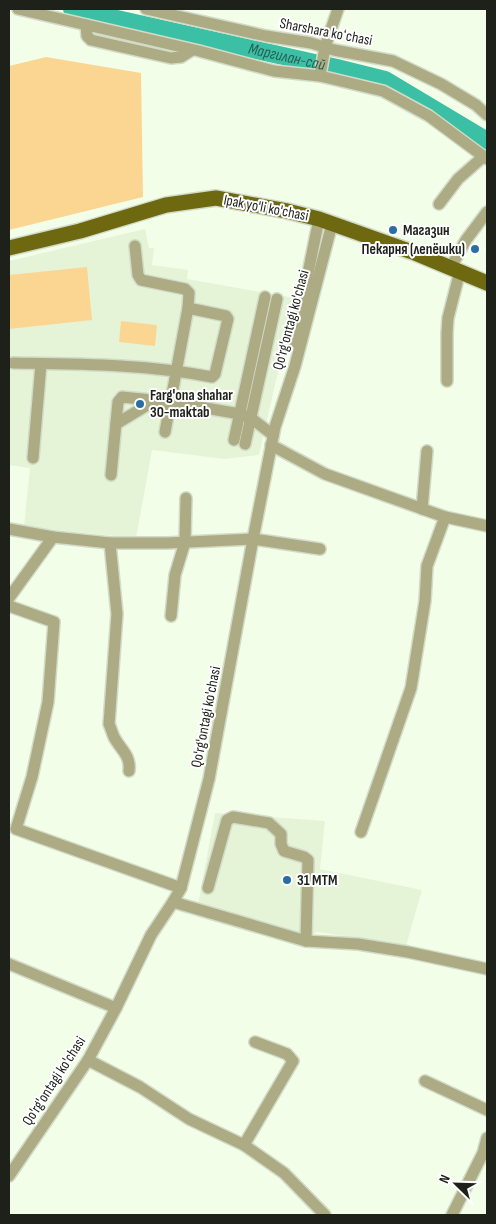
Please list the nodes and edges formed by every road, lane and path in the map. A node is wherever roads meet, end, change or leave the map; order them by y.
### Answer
1 (18, 9) edge
2 (146, 9) edge
3 (338, 9) edge
4 (172, 12) edge
5 (326, 47) junction
6 (320, 76) junction
7 (487, 116) edge
8 (486, 158) edge
9 (440, 204) dead end
10 (487, 212) edge
11 (325, 221) junction
12 (135, 246) dead end
13 (9, 248) edge
14 (455, 269) junction
15 (487, 283) edge
16 (271, 298) dead end
17 (188, 308) junction
18 (13, 363) dead end
19 (41, 364) junction
20 (176, 370) junction
21 (447, 381) dead end
22 (154, 401) junction
23 (171, 402) junction
24 (245, 416) junction
25 (116, 424) junction
26 (165, 432) dead end
27 (272, 440) junction
28 (239, 442) dead end
29 (427, 451) dead end
30 (33, 458) dead end
31 (111, 475) dead end
32 (186, 498) dead end
33 (422, 509) junction
34 (445, 517) junction
35 (487, 526) edge
36 (9, 529) edge
37 (54, 537) junction
38 (253, 538) junction
39 (185, 542) junction
40 (110, 543) junction
41 (320, 549) dead end
42 (9, 598) edge
43 (9, 606) edge
44 (171, 616) dead end
45 (129, 770) dead end
46 (12, 828) edge
47 (361, 832) dead end
48 (181, 888) junction
49 (208, 888) dead end
50 (173, 902) junction
51 (306, 942) junction
52 (9, 964) edge
53 (487, 969) edge
54 (116, 1008) junction
55 (255, 1042) dead end
56 (88, 1060) junction
57 (425, 1081) dead end
58 (487, 1110) edge
59 (487, 1138) edge
60 (244, 1145) junction
61 (9, 1176) edge
62 (325, 1215) edge
63 (452, 1215) edge

1 - 6 street
2 - 4 street, Sharshara koʻchasi
3 - 5 street
4 - 5 street, Sharshara koʻchasi
5 - 6 street
5 - 7 street, Sharshara koʻchasi
6 - 8 street
8 - 9 street
10 - 14 street
11 - 13 main road, Ipak yo'li ko'chasi
11 - 14 main road, Ipak yo'li ko'chasi
11 - 27 street, Qo'rg'ontagi ko'chasi
12 - 17 street
14 - 15 main road, Ipak yo'li ko'chasi
14 - 21 street
16 - 24 street
17 - 20 street
17 - 20 street
18 - 19 street
19 - 20 street
19 - 30 street
20 - 23 street
22 - 23 street
22 - 25 street
22 - 25 street
23 - 24 street
23 - 26 street
24 - 27 street
24 - 28 street
25 - 31 street
27 - 33 street
27 - 38 street, Qo'rg'ontagi ko'chasi
29 - 33 street
32 - 39 street
33 - 34 street
34 - 35 street
34 - 47 street
36 - 37 street
37 - 40 street
37 - 42 street
38 - 39 street
38 - 41 street
38 - 48 street, Qo'rg'ontagi ko'chasi
39 - 40 street
39 - 44 street
40 - 45 street
43 - 46 street
46 - 48 street
48 - 50 street, Qo'rg'ontagi ko'chasi
49 - 51 street
50 - 51 street
50 - 54 street, Qo'rg'ontagi ko'chasi
51 - 53 street
52 - 54 street
54 - 56 street, Qo'rg'ontagi ko'chasi
55 - 60 street
56 - 60 street
56 - 61 street, Qo'rg'ontagi ko'chasi
57 - 58 street
59 - 63 street
60 - 62 street

